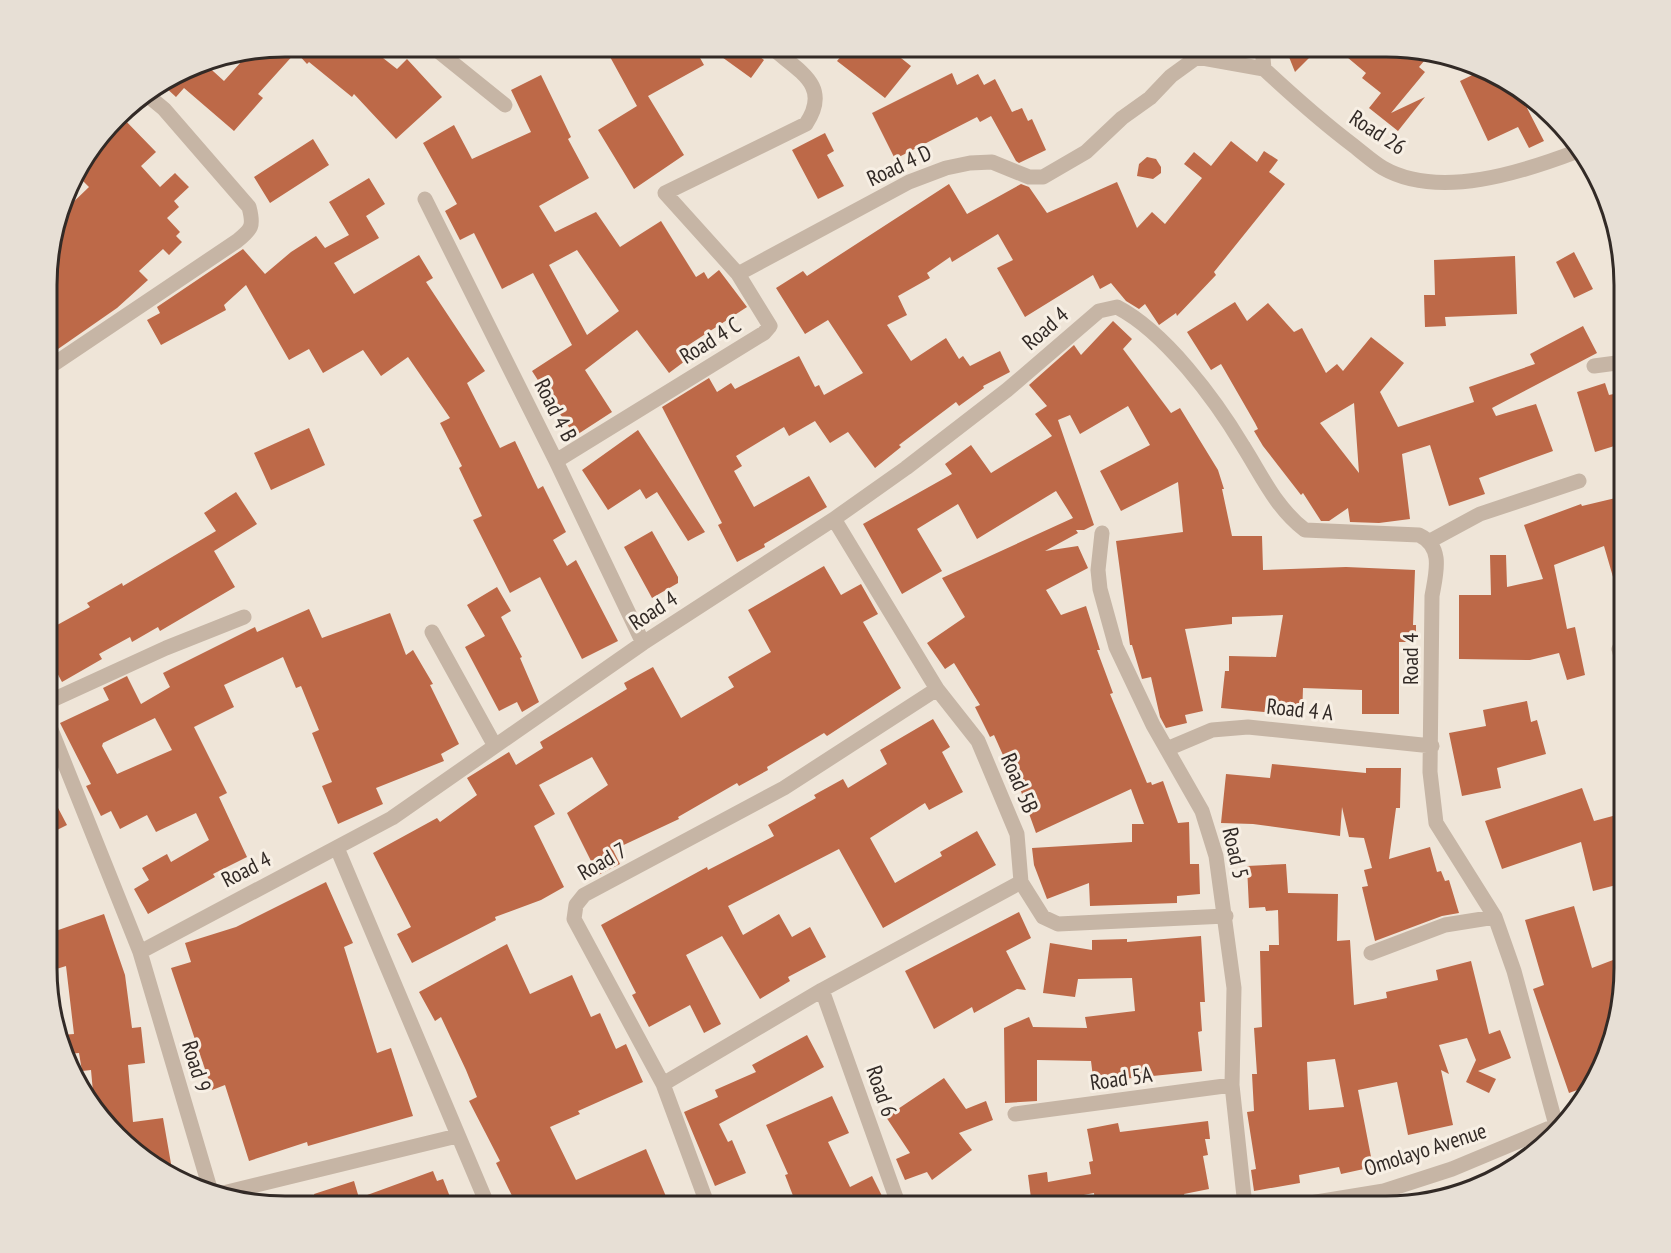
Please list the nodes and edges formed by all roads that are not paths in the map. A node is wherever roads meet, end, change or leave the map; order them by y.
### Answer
1 (446, 57) edge
2 (783, 57) edge
3 (1197, 57) joint
4 (1263, 57) edge
5 (1264, 69) junction
6 (152, 99) edge
7 (505, 105) dead end
8 (1572, 153) edge
9 (425, 199) dead end
10 (738, 274) junction
11 (57, 362) edge
12 (1614, 363) edge
13 (1594, 366) dead end
14 (556, 461) junction
15 (1579, 481) dead end
16 (834, 519) junction
17 (1102, 533) dead end
18 (1430, 540) junction
19 (244, 617) dead end
20 (432, 632) dead end
21 (643, 643) junction
22 (937, 689) junction
23 (57, 698) edge
24 (57, 744) edge
25 (495, 746) junction
26 (1432, 746) junction
27 (1167, 749) junction
28 (337, 849) junction
29 (1021, 882) junction
30 (1226, 916) junction
31 (1494, 917) junction
32 (140, 952) junction
33 (1371, 953) dead end
34 (822, 990) junction
35 (663, 1084) junction
36 (1233, 1085) junction
37 (1015, 1114) dead end
38 (1560, 1115) edge
39 (1546, 1130) edge
40 (457, 1136) junction
41 (208, 1183) edge
42 (234, 1190) edge
43 (484, 1196) edge
44 (704, 1196) edge
45 (895, 1196) edge
46 (1244, 1196) edge
47 (1353, 1196) edge

1 - 7 street
2 - 10 street, Road 4 C
3 - 5 street
3 - 10 street, Road 4 D
4 - 5 street
5 - 8 street, Road 26
6 - 11 street
9 - 14 street, Road 4 B
10 - 14 street, Road 4 C
12 - 13 street
14 - 21 street, Road 4 B
15 - 18 street
16 - 18 street, Road 4
16 - 21 street, Road 4
16 - 22 street, Road 5B
17 - 27 street, Road 5
18 - 26 street, Road 4
19 - 23 street
20 - 25 street
21 - 25 street, Road 4
22 - 29 street, Road 5B
22 - 35 street, Road 7
24 - 32 street, Road 9
25 - 28 street, Road 4
26 - 27 street, Road 4 A
26 - 31 street, Road 4
27 - 30 street, Road 5
28 - 32 street, Road 4
28 - 40 street
29 - 30 street, Road 5B
29 - 34 street
30 - 36 street, Road 5
31 - 33 street
31 - 38 street, Road 4
32 - 41 street, Road 9
34 - 35 street
34 - 45 street, Road 6
35 - 44 street, Road 7
36 - 37 street, Road 5A
36 - 46 street, Road 5
39 - 47 street, Omolayo Avenue
40 - 42 street
40 - 43 street

